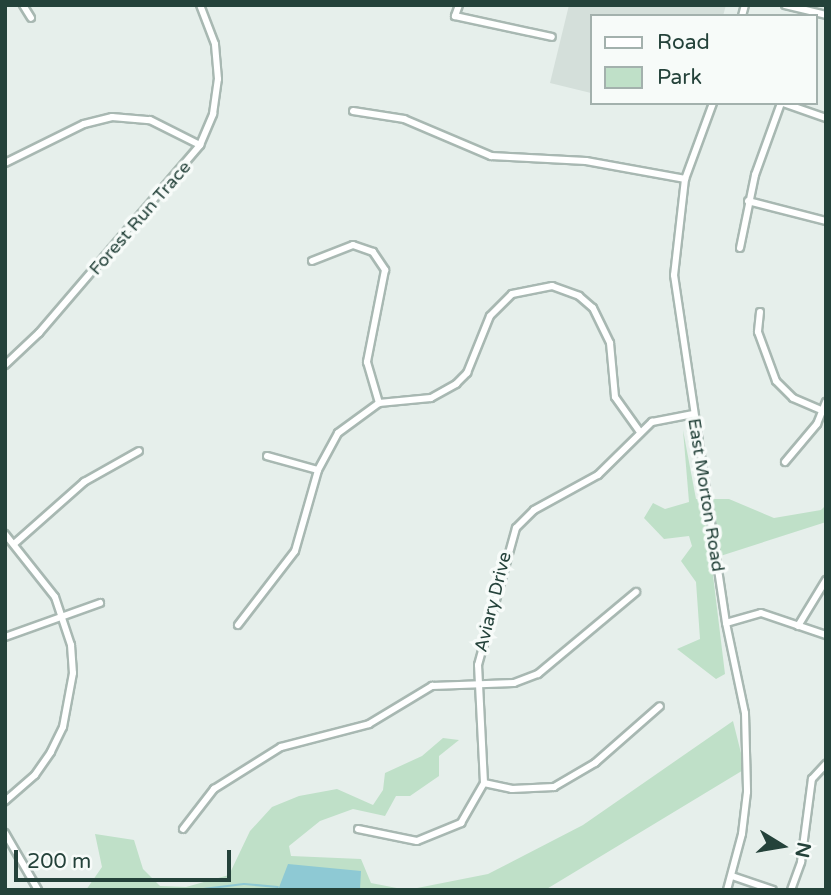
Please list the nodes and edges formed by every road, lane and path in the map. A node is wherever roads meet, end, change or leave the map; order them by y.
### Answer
1 (23, 5) edge
2 (211, 5) edge
3 (459, 5) edge
4 (785, 5) edge
5 (201, 8) edge
6 (809, 13) edge
7 (826, 15) edge
8 (31, 18) dead end
9 (552, 37) dead end
10 (712, 105) edge
11 (781, 105) edge
12 (788, 105) edge
13 (353, 111) dead end
14 (826, 118) edge
15 (200, 145) junction
16 (5, 163) edge
17 (685, 179) junction
18 (748, 201) junction
19 (826, 220) edge
20 (740, 248) dead end
21 (312, 261) dead end
22 (760, 312) dead end
23 (5, 365) edge
24 (826, 402) edge
25 (379, 403) junction
26 (823, 411) junction
27 (693, 414) junction
28 (640, 432) junction
29 (139, 451) dead end
30 (267, 456) dead end
31 (785, 462) dead end
32 (318, 470) junction
33 (5, 534) edge
34 (14, 544) junction
35 (826, 580) edge
36 (636, 592) dead end
37 (100, 603) dead end
38 (63, 616) junction
39 (726, 623) junction
40 (238, 625) dead end
41 (797, 626) junction
42 (826, 635) edge
43 (5, 637) edge
44 (477, 683) junction
45 (660, 706) dead end
46 (826, 764) edge
47 (484, 783) junction
48 (5, 801) edge
49 (184, 829) dead end
50 (358, 829) dead end
51 (5, 833) edge
52 (732, 876) junction
53 (38, 890) edge
54 (727, 890) edge
55 (773, 890) edge
56 (791, 890) edge

1 - 8 street
2 - 5 street
3 - 9 street
4 - 6 street
5 - 15 street, Forest Run Trace
6 - 7 street
10 - 17 street, East Morton Road
11 - 18 street
12 - 14 street
13 - 17 street
15 - 16 street
15 - 23 street, Forest Run Trace
17 - 27 street, East Morton Road
18 - 19 street
18 - 20 street
21 - 25 street
22 - 26 street
24 - 26 street
25 - 28 street
25 - 32 street
26 - 31 street
27 - 28 street, Aviary Drive
27 - 39 street, East Morton Road
28 - 44 street, Aviary Drive
29 - 34 street
30 - 32 street
32 - 40 street
33 - 34 street
34 - 38 street
35 - 41 street
36 - 44 street
37 - 38 street
38 - 43 street
38 - 48 street
39 - 41 street
39 - 52 street, East Morton Road
41 - 42 street
44 - 47 street, Aviary Drive
44 - 49 street
45 - 47 street
46 - 56 street
47 - 50 street
51 - 53 street
52 - 54 street, East Morton Road
52 - 55 street

